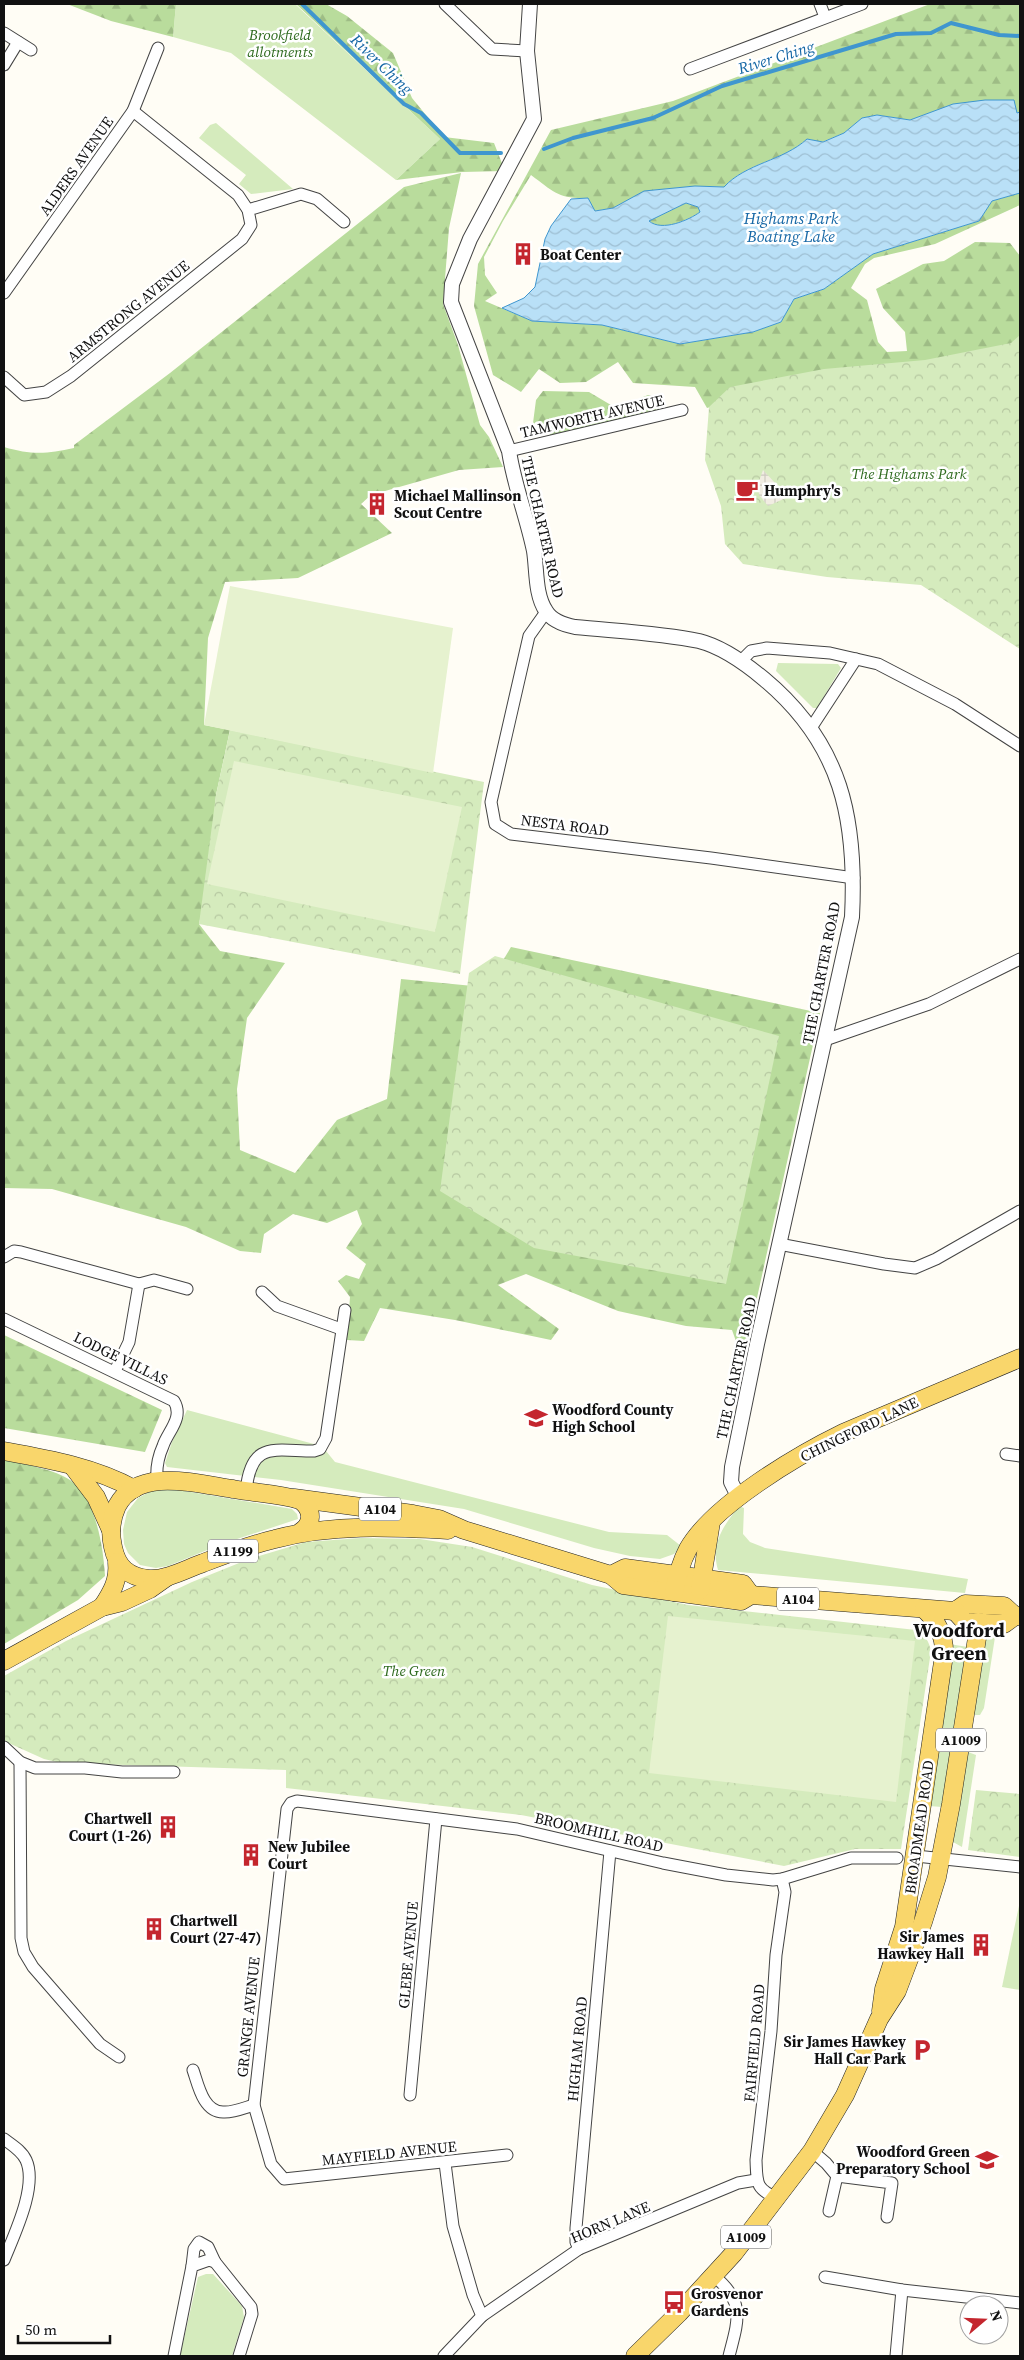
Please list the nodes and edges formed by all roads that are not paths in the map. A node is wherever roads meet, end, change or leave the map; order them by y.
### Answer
1 (445, 4) edge
2 (530, 4) edge
3 (820, 4) edge
4 (862, 4) edge
5 (825, 17) junction
6 (4, 33) edge
7 (18, 42) junction
8 (158, 48) dead end
9 (31, 50) dead end
10 (527, 51) junction
11 (4, 65) edge
12 (690, 69) dead end
13 (133, 111) junction
14 (248, 210) junction
15 (344, 222) dead end
16 (4, 294) edge
17 (4, 377) edge
18 (682, 410) dead end
19 (509, 451) junction
20 (546, 612) junction
21 (856, 660) junction
22 (741, 661) junction
23 (811, 728) junction
24 (1020, 746) edge
25 (854, 878) junction
26 (1020, 960) edge
27 (825, 1040) junction
28 (1020, 1211) edge
29 (780, 1244) junction
30 (4, 1257) edge
31 (139, 1284) junction
32 (187, 1290) dead end
33 (262, 1292) dead end
34 (345, 1310) dead end
35 (4, 1318) edge
36 (341, 1329) junction
37 (1020, 1358) edge
38 (114, 1371) junction
39 (4, 1451) edge
40 (1006, 1454) dead end
41 (1020, 1456) edge
42 (74, 1468) junction
43 (157, 1481) junction
44 (134, 1489) junction
45 (246, 1492) junction
46 (294, 1498) junction
47 (738, 1498) junction
48 (711, 1522) junction
49 (111, 1530) junction
50 (464, 1530) junction
51 (299, 1533) junction
52 (117, 1562) junction
53 (169, 1576) junction
54 (676, 1584) junction
55 (700, 1587) junction
56 (102, 1607) junction
57 (924, 1609) junction
58 (955, 1611) junction
59 (1017, 1616) edge
60 (978, 1622) junction
61 (4, 1661) edge
62 (4, 1747) edge
63 (20, 1762) junction
64 (174, 1772) dead end
65 (291, 1803) joint
66 (436, 1819) junction
67 (610, 1851) junction
68 (916, 1856) junction
69 (897, 1858) dead end
70 (942, 1858) junction
71 (1020, 1867) edge
72 (782, 1880) junction
73 (879, 2019) junction
74 (119, 2057) dead end
75 (193, 2070) dead end
76 (410, 2095) dead end
77 (254, 2105) junction
78 (4, 2139) edge
79 (812, 2151) junction
80 (507, 2155) dead end
81 (445, 2163) junction
82 (276, 2172) joint
83 (837, 2176) junction
84 (756, 2180) junction
85 (777, 2198) junction
86 (829, 2211) dead end
87 (888, 2217) dead end
88 (580, 2249) junction
89 (4, 2260) edge
90 (214, 2262) junction
91 (192, 2266) junction
92 (714, 2276) junction
93 (825, 2277) dead end
94 (902, 2290) junction
95 (1020, 2303) edge
96 (482, 2316) junction
97 (174, 2356) edge
98 (240, 2356) edge
99 (444, 2356) edge
100 (635, 2356) edge
101 (729, 2356) edge
102 (896, 2356) edge

1 - 10 street
2 - 10 street
3 - 5 street
4 - 5 street
5 - 12 street
6 - 7 street
7 - 9 street
7 - 11 street
8 - 13 street, ALDERS AVENUE
10 - 19 street, THE CHARTER ROAD
13 - 14 street
13 - 16 street, ALDERS AVENUE
14 - 15 street
14 - 17 street, ARMSTRONG AVENUE
18 - 19 street, TAMWORTH AVENUE
19 - 20 street, THE CHARTER ROAD
20 - 22 street, THE CHARTER ROAD
20 - 25 street, NESTA ROAD
21 - 22 street
21 - 23 street
21 - 24 street
22 - 23 street, THE CHARTER ROAD
23 - 25 street, THE CHARTER ROAD
25 - 27 street, THE CHARTER ROAD
26 - 27 street
27 - 29 street, THE CHARTER ROAD
28 - 29 street
29 - 47 street, THE CHARTER ROAD
30 - 31 street
31 - 32 street
31 - 38 street
33 - 36 street
34 - 36 street
35 - 38 street, LODGE VILLAS
36 - 45 street
37 - 47 main road, CHINGFORD LANE
38 - 43 street, LODGE VILLAS
39 - 42 main road
40 - 41 street
42 - 44 main road
42 - 49 main road, A104
43 - 44 main road, A104
43 - 45 main road, A104
44 - 49 main road, A104
45 - 46 main road, A104
46 - 50 main road, A104
46 - 51 main road
47 - 48 main road, CHINGFORD LANE
48 - 54 main road, CHINGFORD LANE
48 - 55 main road
49 - 52 main road, A104
50 - 51 main road, A104
50 - 54 main road, A104
51 - 53 main road, A1199
52 - 53 main road
52 - 56 main road
53 - 56 main road, A1199
54 - 55 main road, A104
55 - 57 main road, A104
56 - 61 main road, A1199
57 - 58 main road, A104
57 - 68 main road, BROADMEAD ROAD / A1009
58 - 59 main road, A104
58 - 60 main road, A104
59 - 60 main road, A104
60 - 70 main road, BROADMEAD ROAD / A1009
62 - 63 street
63 - 64 street
63 - 74 street
65 - 66 street, BROOMHILL ROAD
65 - 77 street, GRANGE AVENUE
66 - 67 street, BROOMHILL ROAD
66 - 76 street, GLEBE AVENUE
67 - 72 street, BROOMHILL ROAD
67 - 88 street, HIGHAM ROAD
68 - 70 street
68 - 73 main road, BROADMEAD ROAD / A1009
69 - 72 street, BROOMHILL ROAD
70 - 71 street
70 - 73 main road, BROADMEAD ROAD / A1009
72 - 84 street, FAIRFIELD ROAD
73 - 79 main road, BROADMEAD ROAD / A1009
75 - 77 street
77 - 82 street, GRANGE AVENUE
78 - 89 street
79 - 83 street
79 - 85 main road, BROADMEAD ROAD / A1009
80 - 81 street, MAYFIELD AVENUE
81 - 82 street, MAYFIELD AVENUE
81 - 96 street
83 - 86 street
83 - 87 street
84 - 85 street
84 - 88 street, HORN LANE
85 - 92 main road, BROADMEAD ROAD / A1009
88 - 96 street, HORN LANE
90 - 91 street
90 - 91 street
90 - 98 street
91 - 97 street
92 - 100 main road, BROADMEAD ROAD / A1009
92 - 101 street
93 - 94 street
94 - 95 street
94 - 102 street
96 - 99 street, HORN LANE

